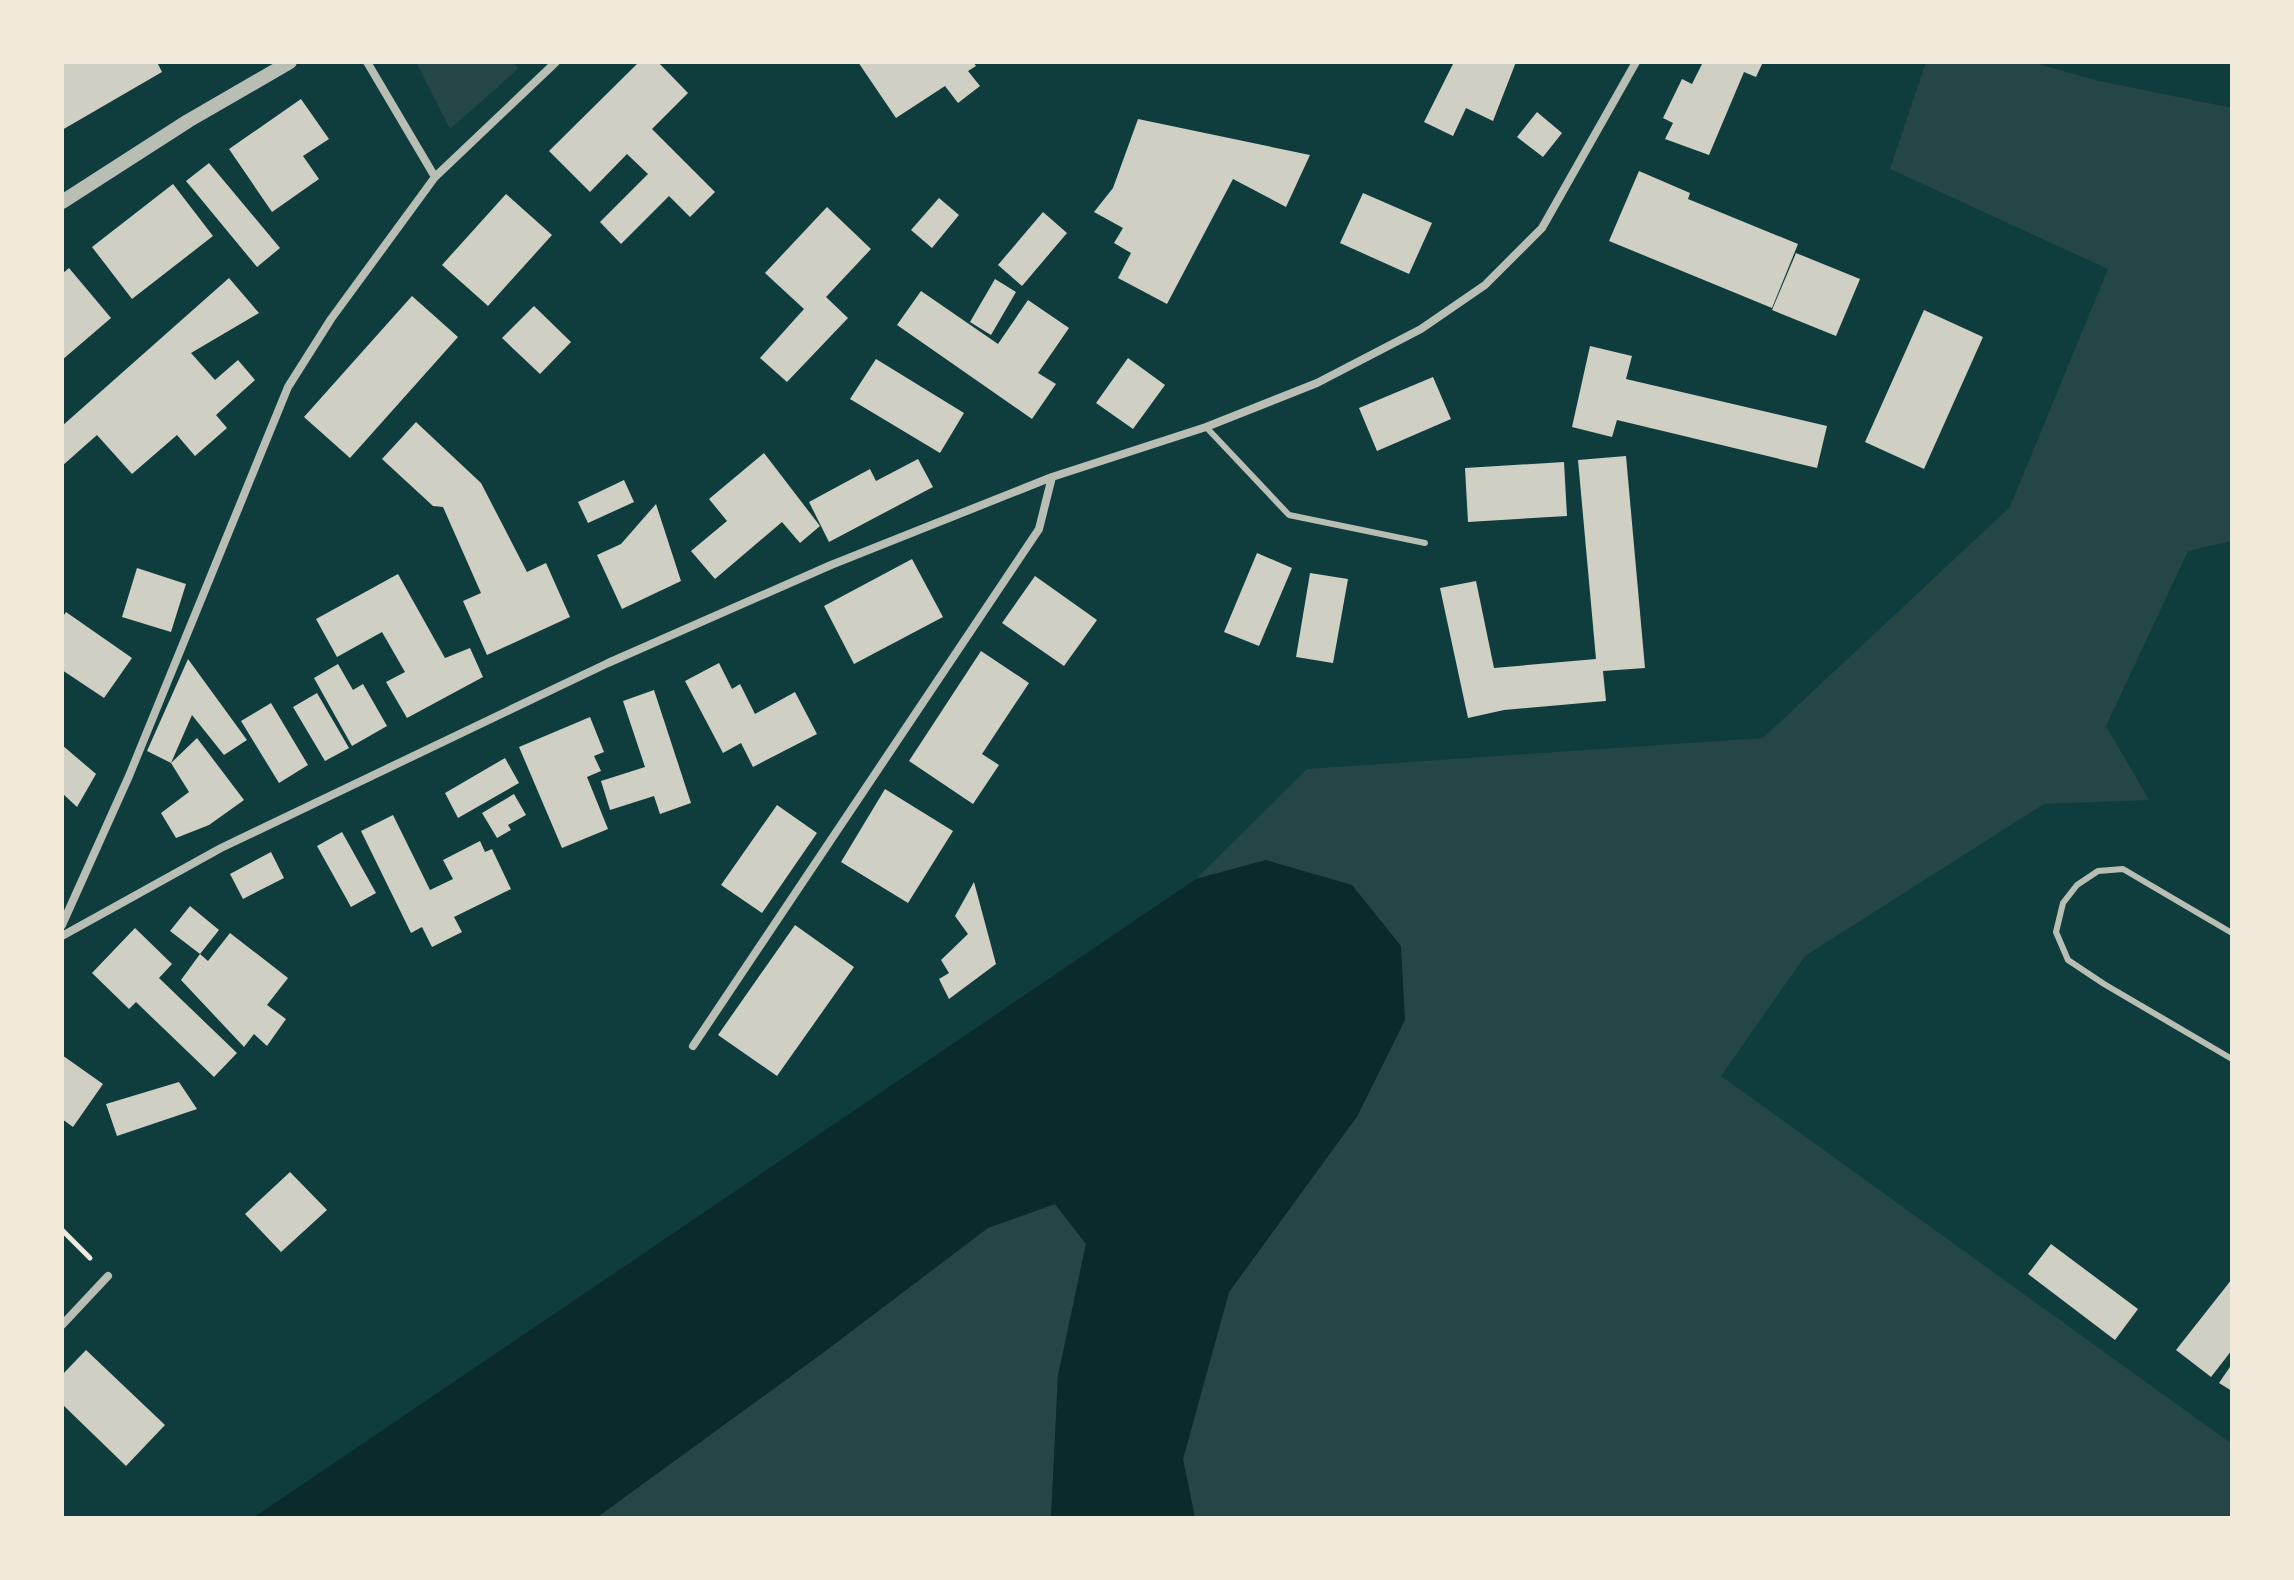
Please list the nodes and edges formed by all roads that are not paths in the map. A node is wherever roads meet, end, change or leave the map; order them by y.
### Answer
1 (290, 62) edge
2 (367, 62) edge
3 (556, 62) edge
4 (1636, 62) edge
5 (435, 177) junction
6 (62, 202) edge
7 (1206, 427) junction
8 (1052, 477) junction
9 (1425, 543) dead end
10 (62, 925) edge
11 (2232, 933) edge
12 (62, 936) edge
13 (693, 1046) dead end
14 (2232, 1059) edge
15 (108, 1276) road end
16 (62, 1325) edge

1 - 6 street
2 - 5 street
3 - 5 street
4 - 7 street
5 - 10 street
7 - 8 street
7 - 9 lane
8 - 12 street
8 - 13 street
11 - 14 lane
15 - 16 street

